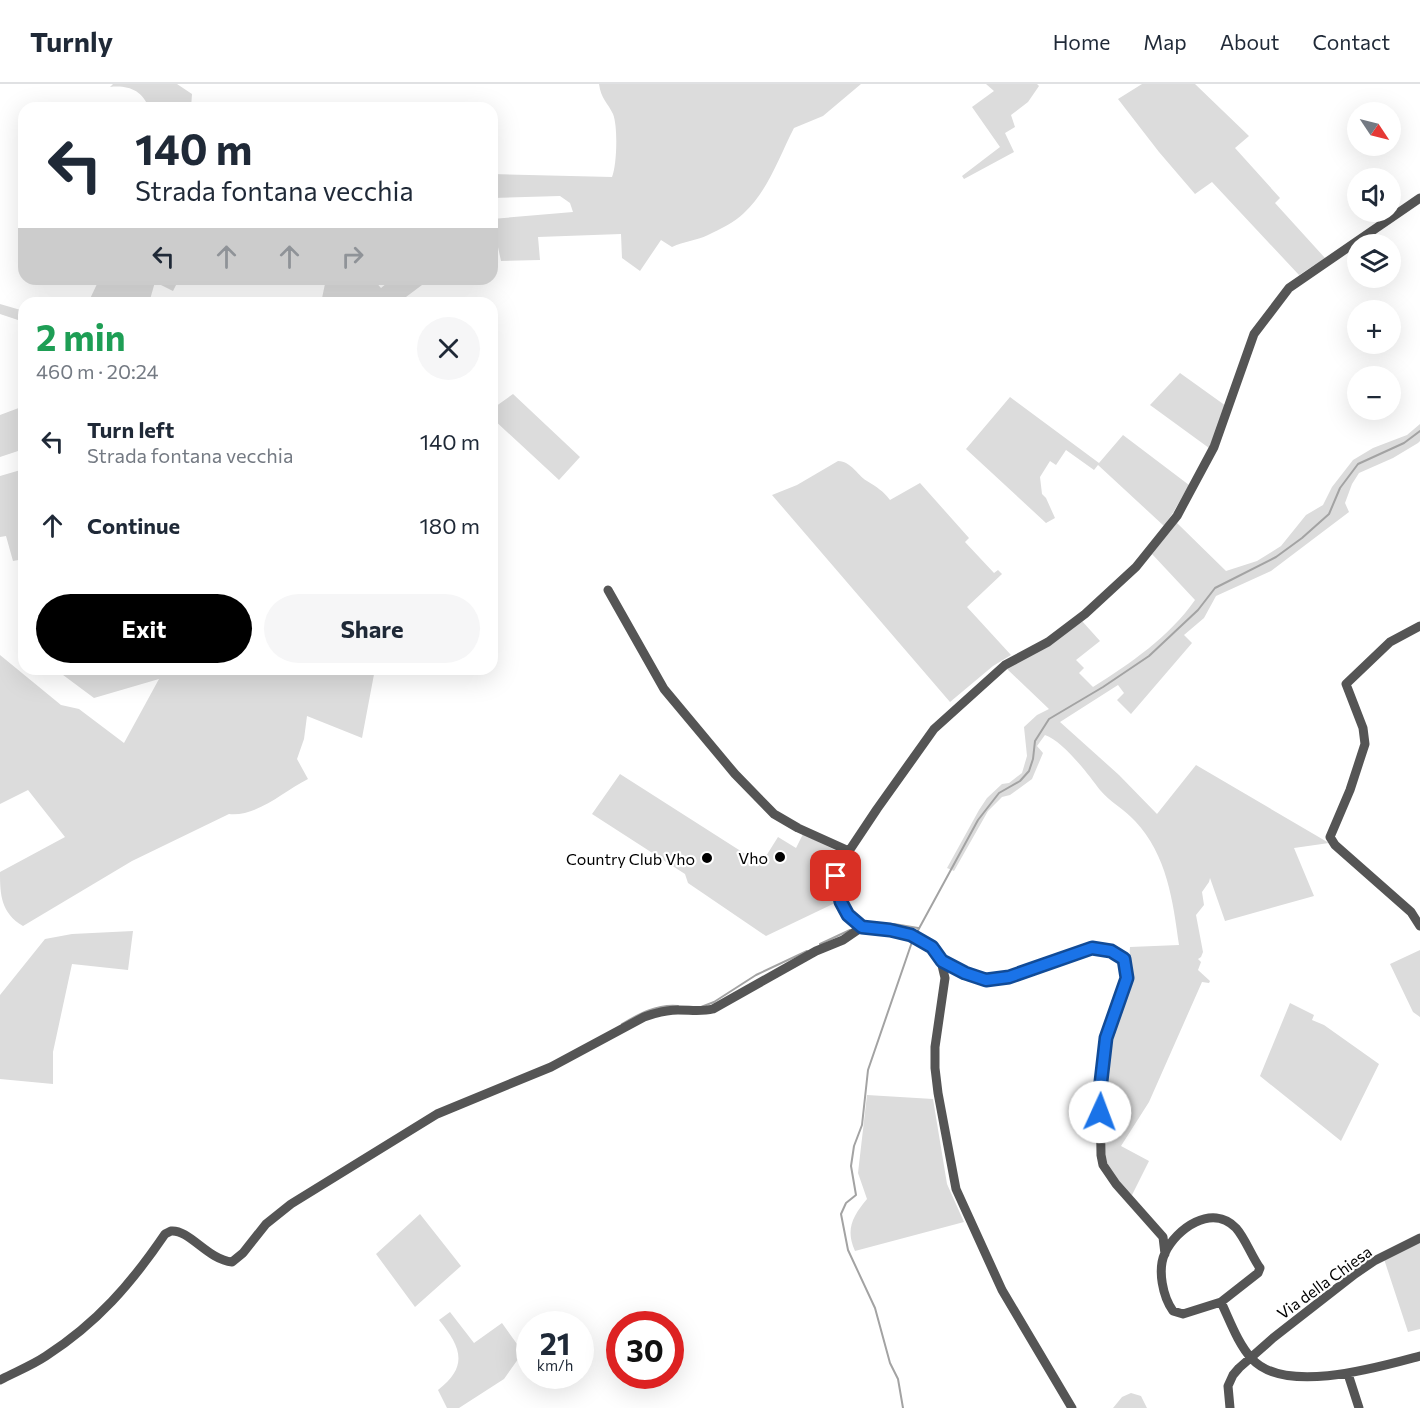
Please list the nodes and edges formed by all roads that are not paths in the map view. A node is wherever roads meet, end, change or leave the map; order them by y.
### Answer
1 (1419, 202) edge
2 (608, 590) dead end
3 (1420, 626) edge
4 (849, 851) junction
5 (1420, 926) edge
6 (862, 927) junction
7 (942, 961) junction
8 (1420, 1238) edge
9 (1165, 1254) junction
10 (1221, 1302) junction
11 (1420, 1356) edge
12 (1251, 1359) junction
13 (1348, 1374) junction
14 (0, 1380) edge
15 (1072, 1408) edge
16 (1230, 1408) edge
17 (1359, 1408) edge

1 - 4 street
2 - 4 street
3 - 5 street
4 - 6 street
6 - 7 street
6 - 14 street
7 - 9 street
7 - 15 street
8 - 12 street, Via della Chiesa
9 - 10 street
9 - 10 street
10 - 12 street
11 - 13 street
12 - 13 street
12 - 16 street, Via della Chiesa
13 - 17 street

